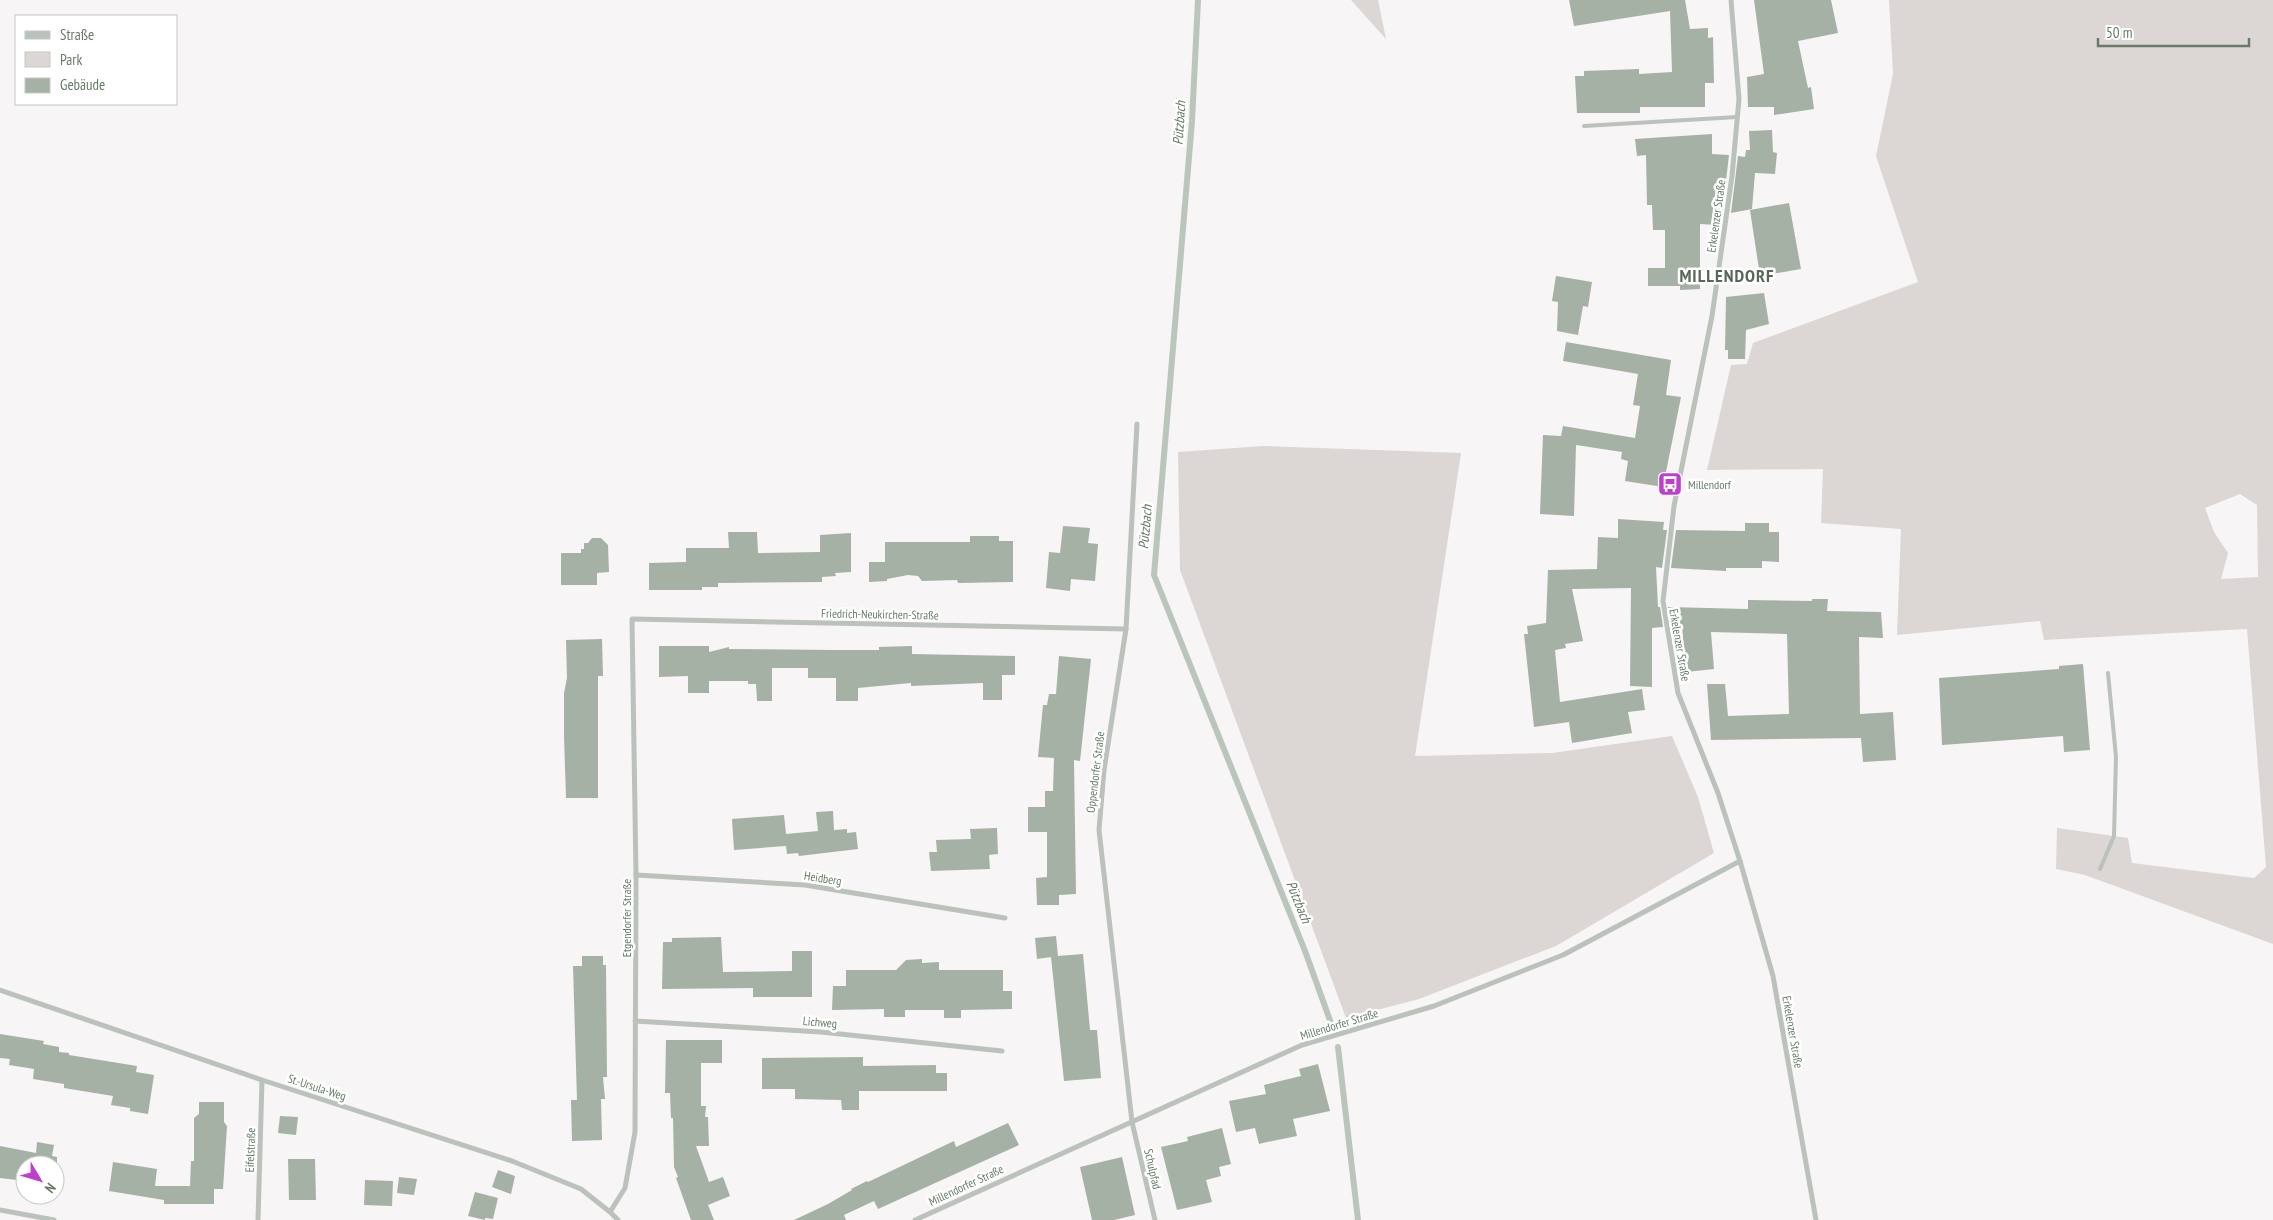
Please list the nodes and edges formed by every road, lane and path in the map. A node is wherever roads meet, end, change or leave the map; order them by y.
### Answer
1 (1731, 0) edge
2 (1737, 117) junction
3 (1584, 126) dead end
4 (1137, 424) dead end
5 (632, 619) joint
6 (1126, 629) junction
7 (2108, 673) dead end
8 (1740, 861) junction
9 (2100, 870) dead end
10 (636, 875) junction
11 (1005, 918) dead end
12 (0, 990) edge
13 (635, 1021) junction
14 (1002, 1052) dead end
15 (262, 1080) junction
16 (1132, 1122) junction
17 (0, 1210) edge
18 (610, 1212) junction
19 (54, 1220) edge
20 (258, 1220) edge
21 (618, 1220) edge
22 (915, 1220) edge
23 (1155, 1220) edge
24 (1816, 1220) edge

1 - 2 street, Erkelenzer Straße
2 - 3 lane
2 - 8 street, Erkelenzer Straße
4 - 6 street, Oppendorfer Straße
5 - 6 street, Friedrich-Neukirchen-Straße
5 - 10 street, Etgendorfer Straße
6 - 16 street, Oppendorfer Straße
7 - 9 lane
8 - 16 street, Millendorfer Straße
8 - 24 street, Erkelenzer Straße
10 - 11 street, Heidberg
10 - 13 street, Etgendorfer Straße
12 - 15 street, St.-Ursula-Weg
13 - 14 street, Lichweg
13 - 18 street, Etgendorfer Straße
15 - 18 street, St.-Ursula-Weg
15 - 20 street, Eifelstraße
16 - 22 street, Millendorfer Straße
16 - 23 street, Schulpfad
17 - 19 street
18 - 21 street, St.-Ursula-Weg

